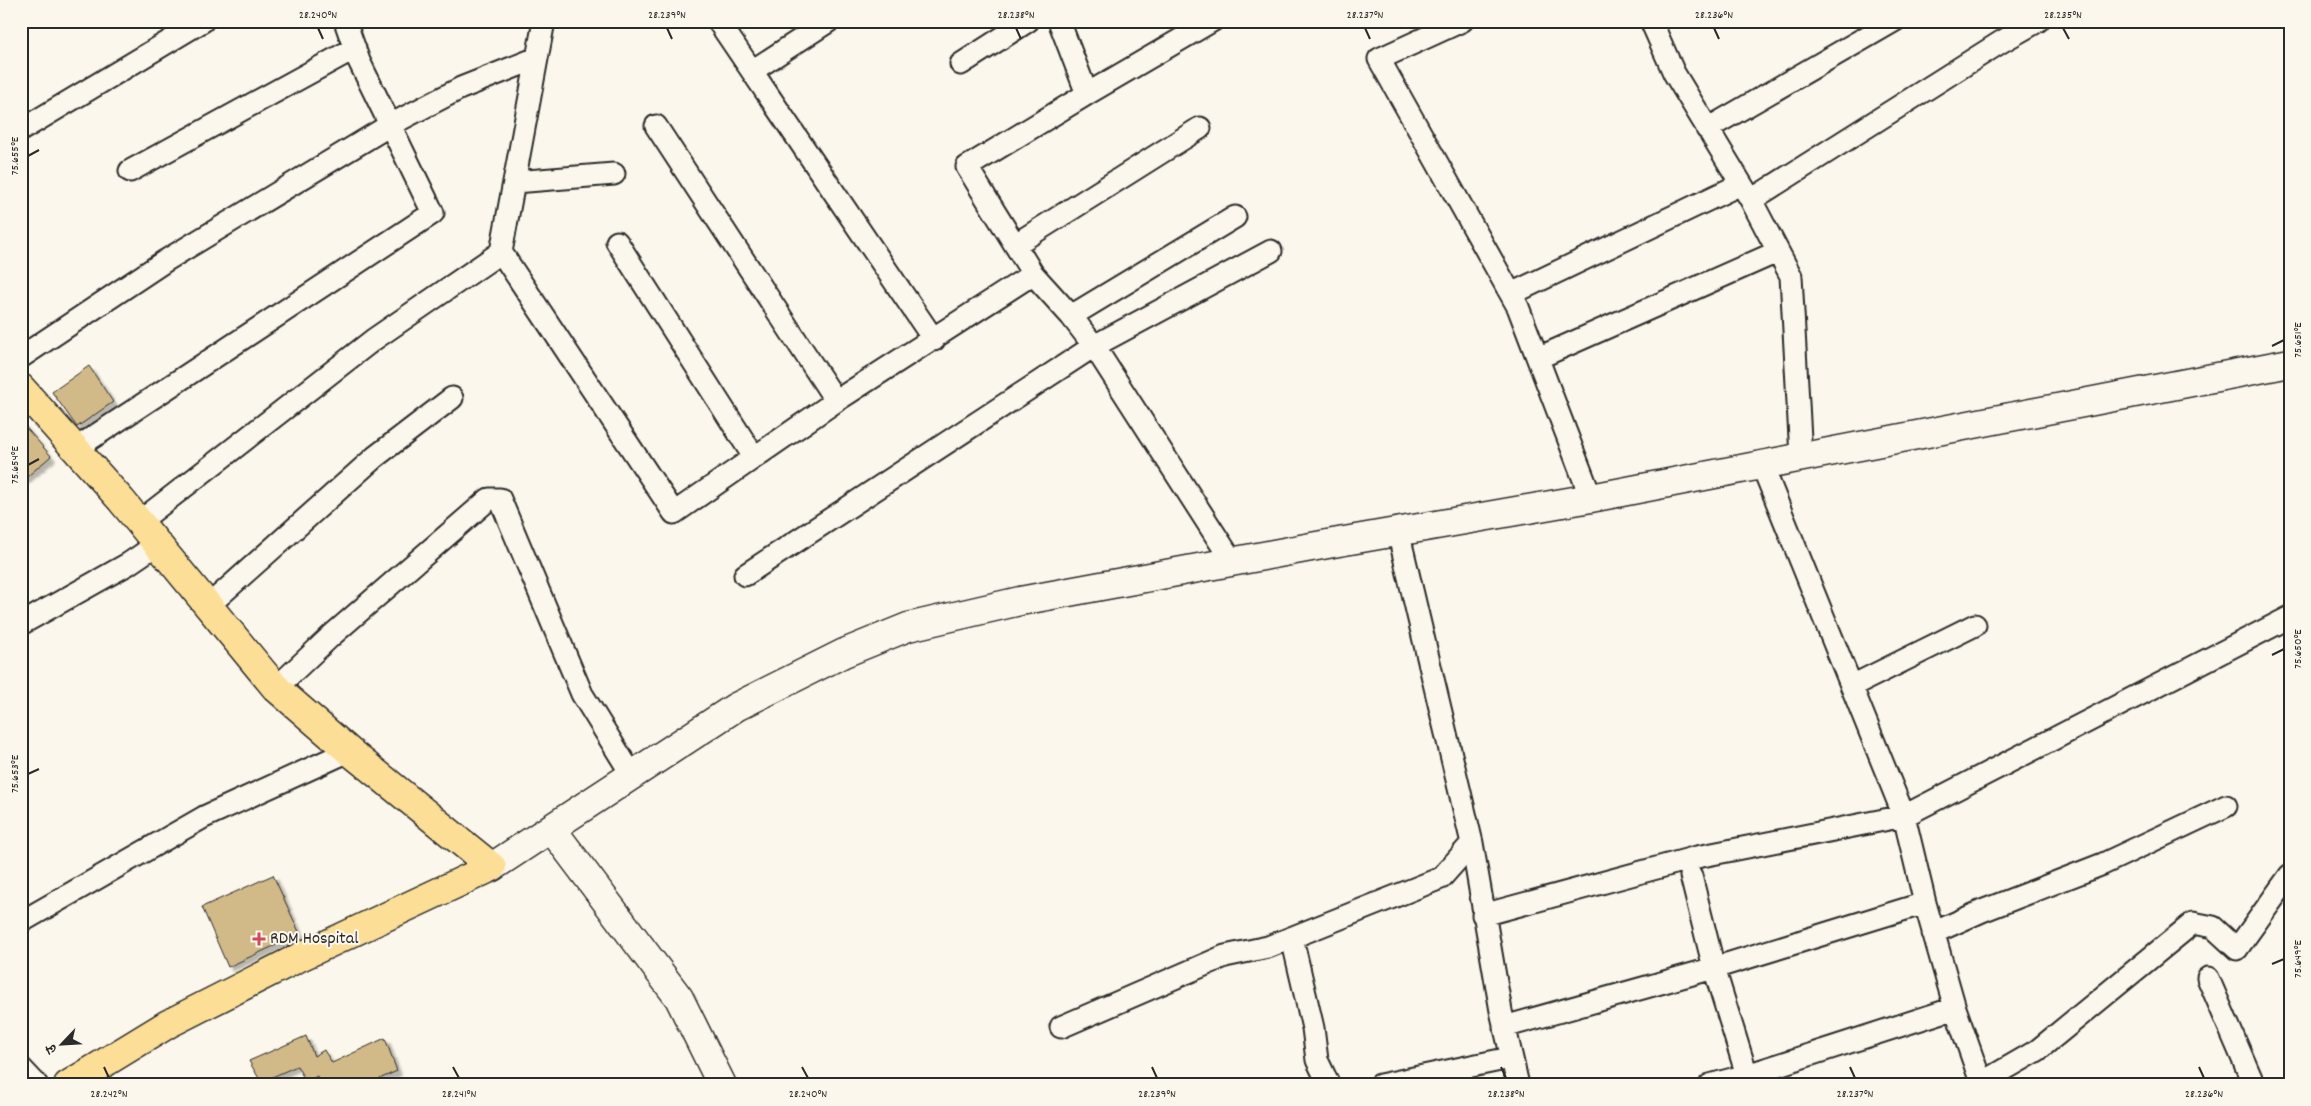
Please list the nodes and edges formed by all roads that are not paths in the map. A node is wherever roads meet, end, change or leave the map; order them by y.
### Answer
1 (203, 21) edge
2 (345, 21) edge
3 (544, 21) edge
4 (718, 21) edge
5 (829, 21) edge
6 (1028, 21) edge
7 (1059, 21) edge
8 (1212, 21) edge
9 (1462, 21) edge
10 (1651, 21) edge
11 (1894, 21) edge
12 (2038, 21) edge
13 (355, 48) junction
14 (537, 58) junction
15 (961, 64) dead end
16 (752, 71) junction
17 (1086, 94) junction
18 (390, 125) junction
19 (656, 126) dead end
20 (1200, 128) dead end
21 (21, 130) edge
22 (1706, 130) junction
23 (130, 171) dead end
24 (614, 174) dead end
25 (515, 182) junction
26 (1746, 192) junction
27 (1235, 216) dead end
28 (617, 242) dead end
29 (1016, 244) junction
30 (1271, 251) dead end
31 (502, 252) junction
32 (1777, 252) junction
33 (1033, 274) junction
34 (1511, 294) junction
35 (1072, 316) junction
36 (934, 340) junction
37 (1094, 346) junction
38 (21, 357) edge
39 (1538, 358) junction
40 (2290, 363) edge
41 (21, 388) edge
42 (452, 398) dead end
43 (836, 401) junction
44 (75, 449) junction
45 (754, 457) junction
46 (1801, 457) junction
47 (1762, 465) junction
48 (1591, 498) junction
49 (139, 522) junction
50 (1398, 531) junction
51 (156, 545) junction
52 (1232, 562) junction
53 (744, 575) dead end
54 (208, 606) junction
55 (2290, 617) edge
56 (21, 624) edge
57 (1976, 625) dead end
58 (1852, 686) junction
59 (276, 688) junction
60 (349, 751) junction
61 (632, 775) junction
62 (2226, 806) dead end
63 (1904, 816) junction
64 (551, 828) junction
65 (1472, 843) junction
66 (492, 867) junction
67 (2290, 875) edge
68 (1691, 876) dead end
69 (1924, 903) junction
70 (1484, 915) junction
71 (21, 922) edge
72 (1933, 933) junction
73 (1292, 938) junction
74 (1714, 968) junction
75 (2208, 978) dead end
76 (1955, 1008) junction
77 (1061, 1027) dead end
78 (1504, 1027) junction
79 (1510, 1058) junction
80 (21, 1068) edge
81 (1748, 1080) edge
82 (1981, 1084) edge
83 (37, 1085) edge
84 (68, 1085) edge
85 (722, 1085) edge
86 (1329, 1085) edge
87 (1380, 1085) edge
88 (1518, 1085) edge
89 (1710, 1085) edge
90 (2254, 1085) edge

1 - 21 street
2 - 13 street
3 - 14 street
4 - 16 street
5 - 16 street
6 - 15 street
7 - 17 street
8 - 17 street
9 - 34 street
10 - 22 street
11 - 22 street
12 - 26 street
13 - 18 street
13 - 23 street
14 - 18 street
14 - 25 street
16 - 36 street
17 - 29 street
18 - 38 street
18 - 44 street
19 - 43 street
20 - 29 street
22 - 26 street
24 - 25 street
25 - 31 street
26 - 32 street
26 - 34 street
27 - 35 street
28 - 45 street
29 - 33 street
30 - 37 street
31 - 45 street
31 - 49 street
32 - 39 street
32 - 46 street
33 - 35 street
33 - 36 street
34 - 39 street
35 - 37 street
36 - 43 street
37 - 52 street
37 - 53 street
39 - 48 street
40 - 46 main road
41 - 44 main road
42 - 54 street
43 - 45 street
44 - 49 main road
46 - 47 main road
47 - 48 main road
47 - 58 street
48 - 50 main road
49 - 51 main road
50 - 52 main road
50 - 65 street
51 - 54 main road
51 - 56 street
52 - 61 main road
54 - 59 main road
55 - 63 street
57 - 58 street
58 - 63 street
59 - 60 main road
59 - 61 street
60 - 66 main road
60 - 71 street
61 - 64 main road
62 - 72 street
63 - 69 street
63 - 70 street
64 - 66 main road
64 - 85 main road
65 - 70 street
65 - 73 street
66 - 84 main road
67 - 82 street
68 - 74 street
69 - 72 street
69 - 74 street
70 - 78 street
72 - 76 street
73 - 77 street
73 - 86 street
74 - 78 street
74 - 81 street
75 - 90 street
76 - 81 street
76 - 82 street
78 - 79 street
79 - 87 street
79 - 88 street
80 - 83 street
81 - 89 street

